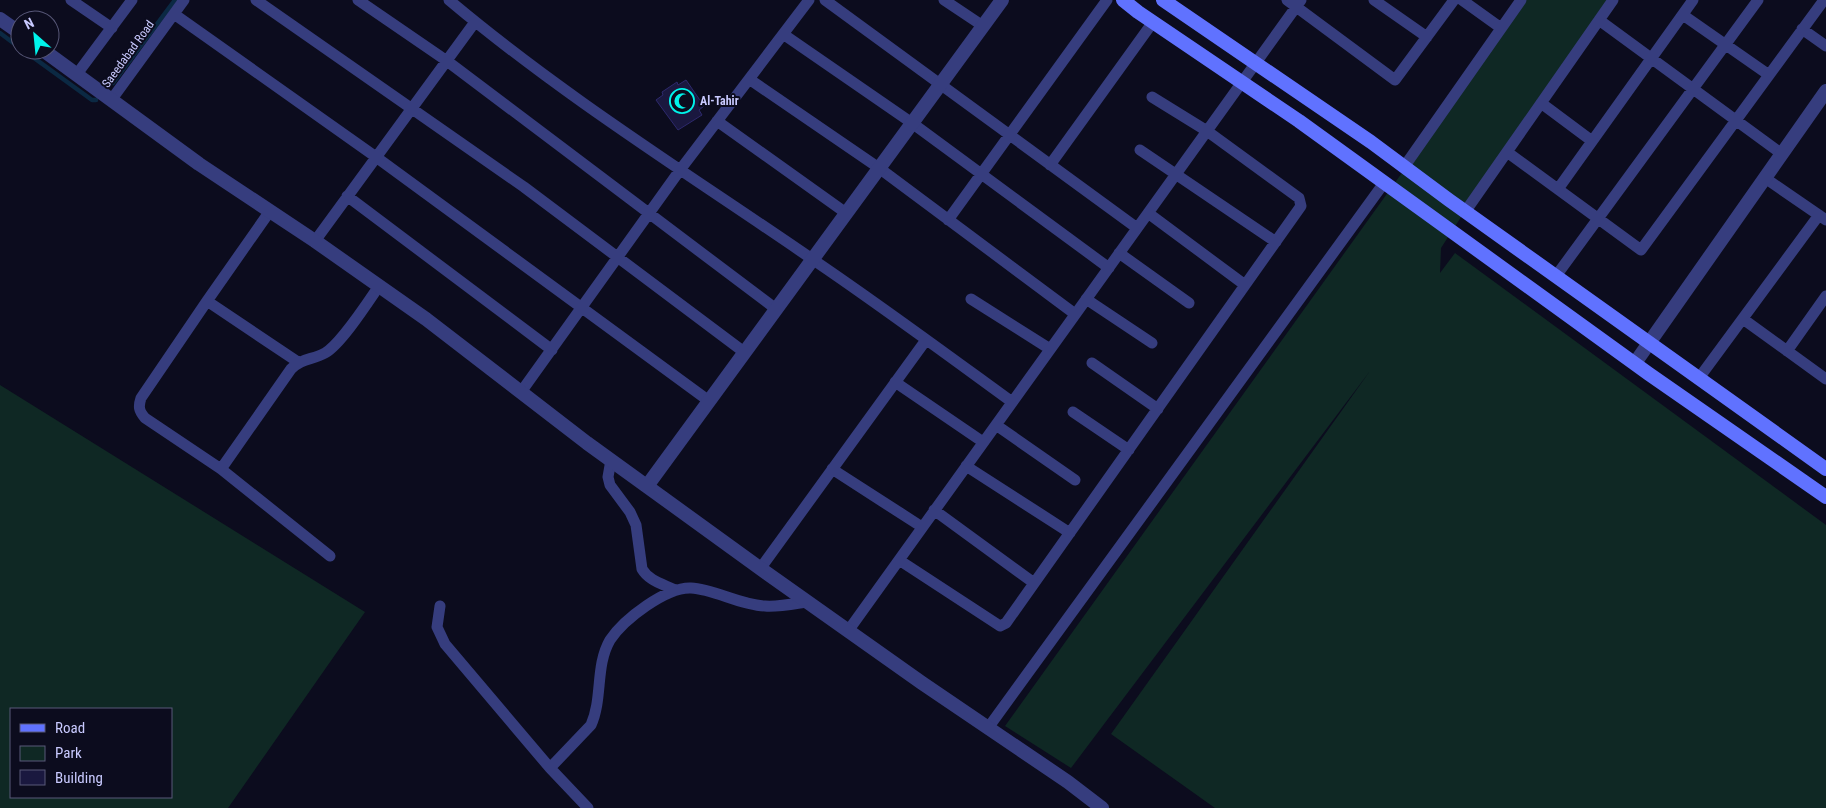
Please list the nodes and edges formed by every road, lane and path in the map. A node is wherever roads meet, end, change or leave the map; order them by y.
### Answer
1 (71, 0) edge
2 (132, 0) edge
3 (184, 0) edge
4 (256, 0) edge
5 (358, 0) edge
6 (449, 0) edge
7 (809, 0) edge
8 (825, 0) edge
9 (944, 0) edge
10 (1002, 0) edge
11 (1107, 0) edge
12 (1123, 0) edge
13 (1163, 0) edge
14 (1374, 0) edge
15 (1454, 0) edge
16 (1462, 0) edge
17 (1521, 0) edge
18 (1613, 0) edge
19 (1694, 0) edge
20 (1758, 0) edge
21 (1824, 0) edge
22 (1295, 2) edge
23 (174, 14) junction
24 (1683, 15) junction
25 (1599, 20) junction
26 (475, 22) junction
27 (1153, 22) junction
28 (982, 26) junction
29 (112, 28) junction
30 (1501, 28) junction
31 (1802, 29) junction
32 (783, 34) junction
33 (1427, 37) junction
34 (1726, 45) junction
35 (1826, 46) edge
36 (1652, 58) junction
37 (57, 60) edge
38 (447, 61) junction
39 (1255, 64) junction
40 (77, 74) junction
41 (1769, 75) junction
42 (749, 79) junction
43 (1242, 82) junction
44 (941, 84) junction
45 (1693, 89) junction
46 (1152, 97) dead end
47 (1824, 98) edge
48 (112, 99) junction
49 (1541, 103) junction
50 (410, 110) junction
51 (1736, 120) junction
52 (717, 121) junction
53 (912, 123) junction
54 (1207, 131) junction
55 (1010, 134) junction
56 (1592, 141) junction
57 (1140, 150) dead end
58 (1507, 152) junction
59 (1782, 154) junction
60 (376, 157) junction
61 (1050, 165) junction
62 (1404, 167) junction
63 (879, 168) junction
64 (680, 170) junction
65 (981, 174) junction
66 (1175, 175) junction
67 (1765, 178) junction
68 (1384, 183) junction
69 (1558, 189) junction
70 (347, 196) junction
71 (270, 211) junction
72 (1465, 212) junction
73 (846, 213) junction
74 (1148, 213) junction
75 (649, 214) junction
76 (1822, 217) edge
77 (1598, 218) junction
78 (948, 220) junction
79 (1137, 228) junction
80 (315, 241) junction
81 (1276, 242) junction
82 (1119, 253) junction
83 (618, 258) junction
84 (812, 259) junction
85 (1109, 268) junction
86 (1556, 276) junction
87 (1245, 285) junction
88 (379, 286) junction
89 (1826, 296) edge
90 (971, 299) dead end
91 (1086, 299) junction
92 (207, 301) junction
93 (1189, 303) dead end
94 (582, 308) junction
95 (776, 309) junction
96 (1075, 314) junction
97 (1743, 319) junction
98 (926, 340) junction
99 (1152, 343) dead end
100 (1650, 343) junction
101 (1050, 349) junction
102 (552, 350) junction
103 (1787, 351) junction
104 (744, 352) junction
105 (298, 362) junction
106 (1092, 363) dead end
107 (1635, 363) junction
108 (1699, 378) junction
109 (1826, 379) edge
110 (895, 382) junction
111 (521, 392) junction
112 (708, 401) junction
113 (1012, 402) junction
114 (1158, 409) junction
115 (1073, 412) dead end
116 (996, 425) junction
117 (983, 442) junction
118 (1129, 450) junction
119 (611, 460) junction
120 (966, 466) junction
121 (221, 469) junction
122 (832, 469) junction
123 (1826, 469) edge
124 (1075, 480) dead end
125 (647, 486) junction
126 (1826, 497) edge
127 (934, 510) junction
128 (922, 528) junction
129 (1070, 533) junction
130 (330, 556) dead end
131 (899, 560) junction
132 (760, 569) junction
133 (1034, 583) junction
134 (675, 590) junction
135 (806, 602) junction
136 (440, 606) dead end
137 (848, 631) junction
138 (988, 728) junction
139 (550, 768) junction
140 (588, 808) edge
141 (1102, 808) edge

1 - 29 street
2 - 29 street
3 - 23 street, Saeedabad Road
4 - 50 street
5 - 38 street
6 - 26 street
7 - 32 street
8 - 44 street
9 - 28 street
10 - 28 street
11 - 55 street
12 - 27 main road
13 - 39 main road
14 - 33 street
15 - 33 street
16 - 30 street
17 - 30 street
18 - 25 street
19 - 24 street
20 - 34 street
21 - 31 street
22 - 33 street
22 - 39 street
23 - 48 street, Saeedabad Road
23 - 60 street
24 - 34 street
24 - 36 street
25 - 36 street
25 - 49 street
26 - 38 street
26 - 64 street
27 - 43 main road
27 - 61 street
28 - 44 street
29 - 40 street
30 - 62 street
31 - 35 street
31 - 41 street
32 - 42 street
32 - 53 street
34 - 41 street
34 - 45 street
36 - 45 street
36 - 56 street
37 - 40 street
38 - 50 street
38 - 75 street
39 - 43 street
39 - 62 main road
40 - 48 street
41 - 51 street
42 - 52 street
42 - 63 street
43 - 54 street
43 - 68 main road
44 - 53 street
44 - 55 street
45 - 51 street
45 - 77 street
46 - 54 street
47 - 59 street
48 - 71 street
49 - 56 street
49 - 58 street
50 - 60 street
50 - 83 street
51 - 59 street
51 - 77 street
52 - 64 street
52 - 73 street
53 - 63 street
53 - 65 street
54 - 66 street
54 - 81 street
55 - 61 street
55 - 65 street
56 - 69 street
57 - 66 street
58 - 69 street
58 - 72 street
59 - 67 street
60 - 70 street
60 - 94 street
61 - 79 street
62 - 72 main road
63 - 73 street
63 - 78 street
64 - 75 street
64 - 84 street
65 - 78 street
65 - 85 street
66 - 74 street
66 - 81 street
67 - 76 street
67 - 100 street
68 - 107 main road
68 - 138 street
69 - 77 street
70 - 80 street
70 - 102 street
71 - 80 street
71 - 92 street
72 - 86 main road
73 - 84 street
74 - 79 street
74 - 87 street
75 - 83 street
75 - 95 street
76 - 97 street
77 - 86 street
78 - 96 street
79 - 82 street
80 - 88 street
81 - 87 street
82 - 85 street
82 - 93 street
83 - 94 street
83 - 104 street
84 - 95 street
84 - 98 street
85 - 91 street
86 - 100 main road
87 - 114 street
88 - 105 street
88 - 111 street
89 - 103 street
90 - 101 street
91 - 96 street
91 - 99 street
92 - 105 street
92 - 121 street
94 - 102 street
94 - 112 street
95 - 104 street
96 - 101 street
97 - 103 street
97 - 108 street
98 - 110 street
98 - 113 street
100 - 107 street
100 - 108 main road
101 - 113 street
102 - 111 street
103 - 109 street
104 - 112 street
105 - 121 street
106 - 114 street
107 - 126 main road
108 - 123 main road
110 - 117 street
110 - 122 street
111 - 119 street
112 - 125 street
113 - 116 street
114 - 118 street
115 - 118 street
116 - 117 street
116 - 124 street
117 - 120 street
118 - 129 street
119 - 125 street
119 - 134 street
120 - 127 street
120 - 129 street
121 - 130 street
122 - 128 street
122 - 132 street
125 - 132 street
127 - 128 street
127 - 133 street
128 - 131 street
129 - 133 street
131 - 133 street
131 - 137 street
132 - 135 street
134 - 135 street
134 - 139 street
135 - 137 street
136 - 139 street
137 - 138 street
138 - 141 street
139 - 140 street

